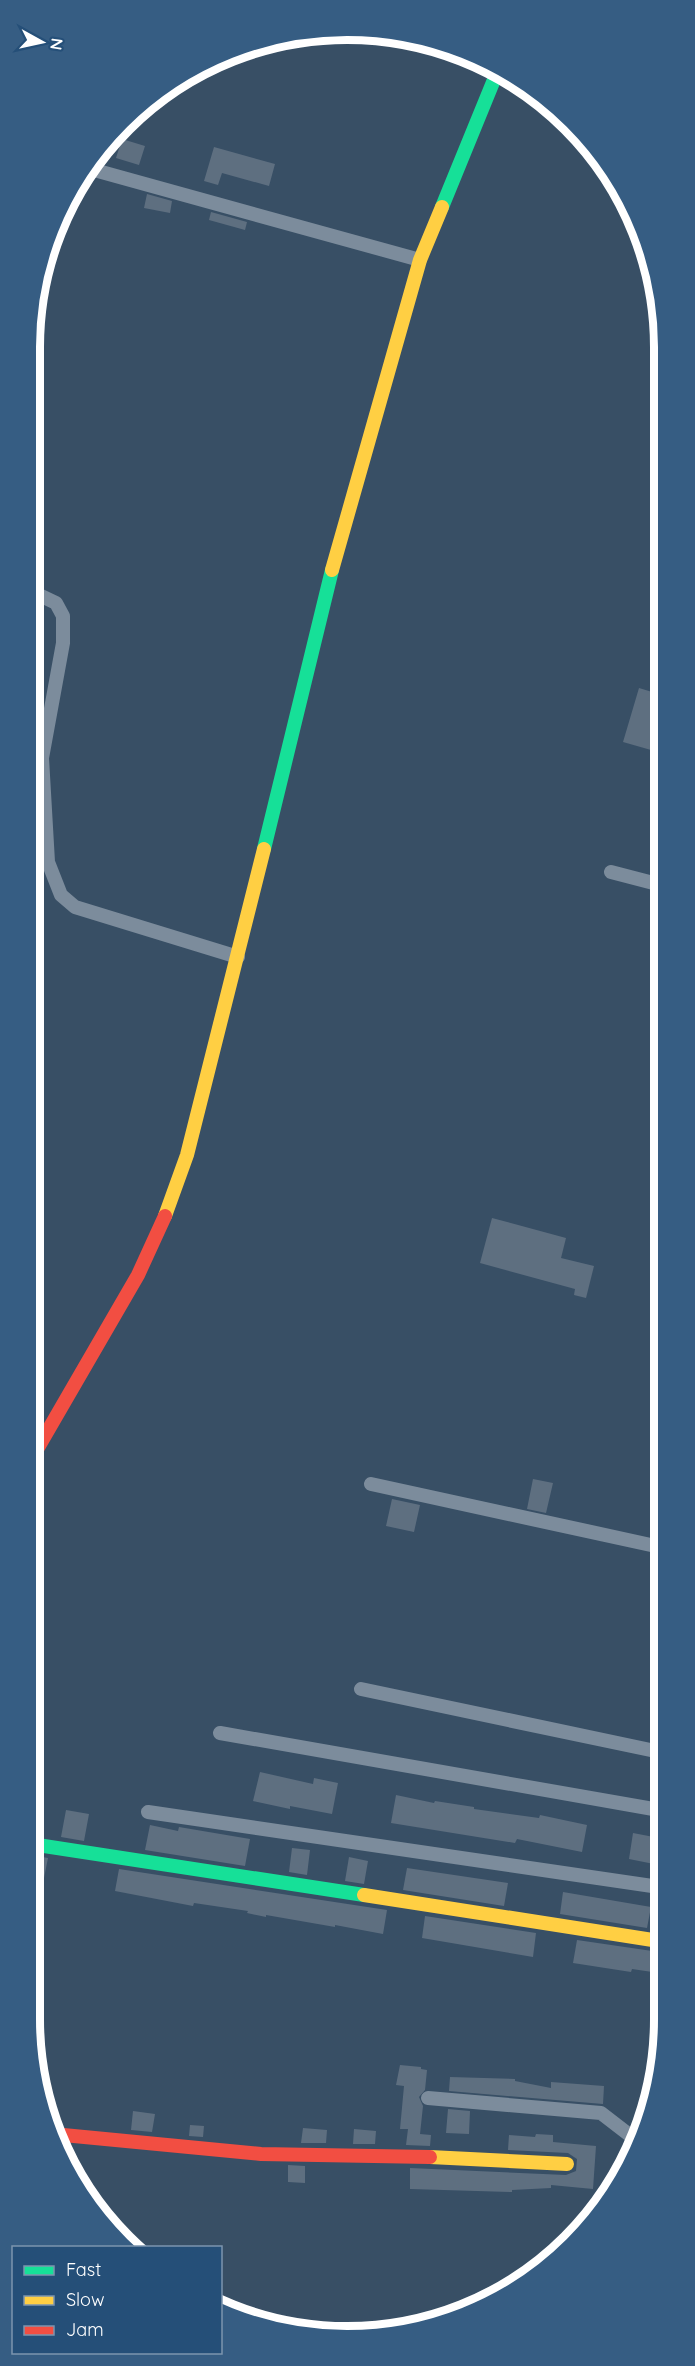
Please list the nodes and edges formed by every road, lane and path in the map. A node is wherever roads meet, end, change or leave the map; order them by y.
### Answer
1 (495, 78) edge
2 (97, 171) edge
3 (420, 260) junction
4 (40, 595) edge
5 (611, 872) dead end
6 (654, 883) edge
7 (238, 957) junction
8 (40, 1444) edge
9 (371, 1484) dead end
10 (654, 1546) edge
11 (361, 1689) dead end
12 (220, 1733) dead end
13 (654, 1751) edge
14 (654, 1809) edge
15 (148, 1812) dead end
16 (40, 1845) edge
17 (654, 1886) edge
18 (654, 1940) edge
19 (428, 2098) dead end
20 (64, 2135) edge
21 (631, 2136) edge
22 (567, 2164) dead end

1 - 3 street
2 - 3 street
3 - 7 street
4 - 7 street
5 - 6 street
7 - 8 street
9 - 10 street
11 - 13 street
12 - 14 street
15 - 17 street
16 - 18 street
19 - 21 street
20 - 22 street

